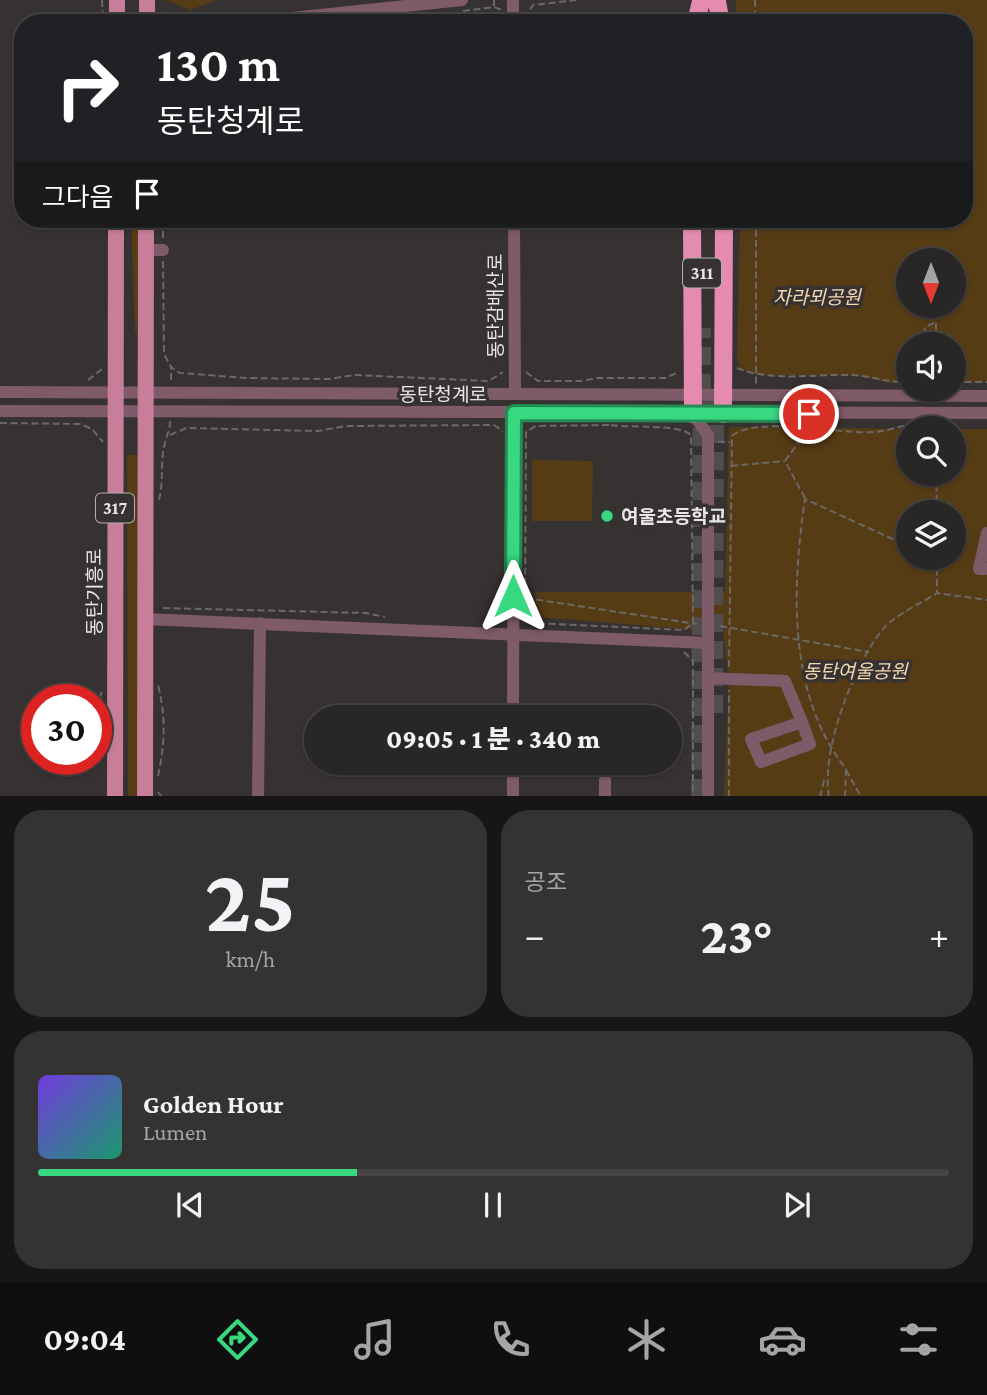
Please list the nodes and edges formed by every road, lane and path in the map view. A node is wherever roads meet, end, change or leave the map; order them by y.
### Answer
1 (102, 0) edge
2 (463, 0) edge
3 (494, 0) edge
4 (533, 0) edge
5 (577, 0) edge
6 (533, 5) junction
7 (147, 10) edge
8 (113, 13) edge
9 (163, 14) edge
10 (330, 14) edge
11 (445, 14) edge
12 (524, 14) edge
13 (116, 228) edge
14 (148, 228) edge
15 (160, 228) edge
16 (514, 228) edge
17 (693, 228) edge
18 (702, 228) edge
19 (714, 228) edge
20 (723, 228) edge
21 (756, 228) edge
22 (154, 250) junction
23 (924, 332) edge
24 (936, 332) edge
25 (708, 334) junction
26 (116, 335) junction
27 (146, 336) junction
28 (736, 368) dead end
29 (682, 369) dead end
30 (502, 372) dead end
31 (526, 372) dead end
32 (756, 375) junction
33 (966, 382) edge
34 (987, 382) edge
35 (896, 383) edge
36 (0, 392) edge
37 (116, 392) junction
38 (146, 392) junction
39 (515, 393) junction
40 (693, 394) junction
41 (723, 394) junction
42 (987, 396) edge
43 (0, 411) edge
44 (116, 412) junction
45 (146, 412) junction
46 (514, 413) junction
47 (987, 413) edge
48 (693, 414) junction
49 (723, 414) junction
50 (0, 423) edge
51 (809, 427) junction
52 (896, 427) edge
53 (92, 429) dead end
54 (503, 431) dead end
55 (708, 435) junction
56 (785, 461) junction
57 (730, 466) junction
58 (805, 499) junction
59 (158, 505) dead end
60 (986, 540) edge
61 (896, 541) edge
62 (987, 569) edge
63 (936, 570) edge
64 (937, 593) junction
65 (987, 600) edge
66 (159, 602) dead end
67 (389, 618) dead end
68 (145, 619) junction
69 (260, 623) junction
70 (684, 631) joint
71 (513, 634) junction
72 (708, 643) junction
73 (683, 651) dead end
74 (708, 678) junction
75 (729, 678) junction
76 (157, 682) dead end
77 (513, 705) edge
78 (802, 722) junction
79 (831, 750) junction
80 (846, 769) junction
81 (513, 775) edge
82 (825, 776) junction
83 (605, 780) dead end
84 (115, 796) edge
85 (145, 796) edge
86 (162, 796) edge
87 (258, 796) edge
88 (513, 796) edge
89 (605, 796) edge
90 (693, 796) edge
91 (708, 796) edge
92 (729, 796) edge
93 (819, 796) edge
94 (829, 796) edge
95 (845, 796) edge
96 (861, 796) edge

1 - 8 path
2 - 10 street
3 - 11 path
4 - 6 path
5 - 6 path
6 - 12 path
7 - 9 path
13 - 26 main road, 동탄기흥로 / 317
14 - 22 main road, 317
15 - 22 path
16 - 39 street, 동탄감배산로
17 - 25 highway
18 - 25 highway, 311
19 - 25 highway, 311
20 - 25 highway
21 - 32 path
22 - 27 main road, 317
22 - 30 path
23 - 24 path
25 - 40 highway
25 - 41 highway
26 - 27 main road
26 - 37 main road, 동탄기흥로 / 317
27 - 38 main road, 317
28 - 32 path
29 - 31 path
32 - 35 path
33 - 34 path
36 - 37 street
37 - 38 street
37 - 44 main road, 동탄기흥로 / 317
38 - 39 street
38 - 45 main road, 317
39 - 40 street
40 - 41 street
40 - 48 highway
41 - 42 street
41 - 49 highway
43 - 44 street, 동탄청계로
44 - 45 street, 동탄청계로
44 - 84 main road, 동탄기흥로 / 317
45 - 46 street, 동탄청계로
45 - 68 main road, 317
46 - 48 street, 동탄청계로
46 - 71 street
47 - 49 street, 동탄청계로
48 - 49 street, 동탄청계로
48 - 55 street
49 - 55 street
50 - 53 path
51 - 52 path
51 - 56 path
51 - 57 path
54 - 59 path
55 - 72 street
56 - 57 path
56 - 58 path
57 - 75 path
58 - 61 path
58 - 79 path
60 - 62 street
63 - 64 path
64 - 65 path
64 - 79 path
66 - 67 path
68 - 69 street
68 - 85 main road, 317
69 - 71 street
69 - 87 street
70 - 70 path
71 - 72 street
71 - 77 street
72 - 74 street
73 - 90 path
74 - 75 street
74 - 91 street
75 - 78 street
75 - 92 path
76 - 86 path
78 - 78 street
79 - 80 path
79 - 82 path
80 - 95 path
80 - 96 path
81 - 88 street
82 - 93 path
82 - 94 path
83 - 89 street

